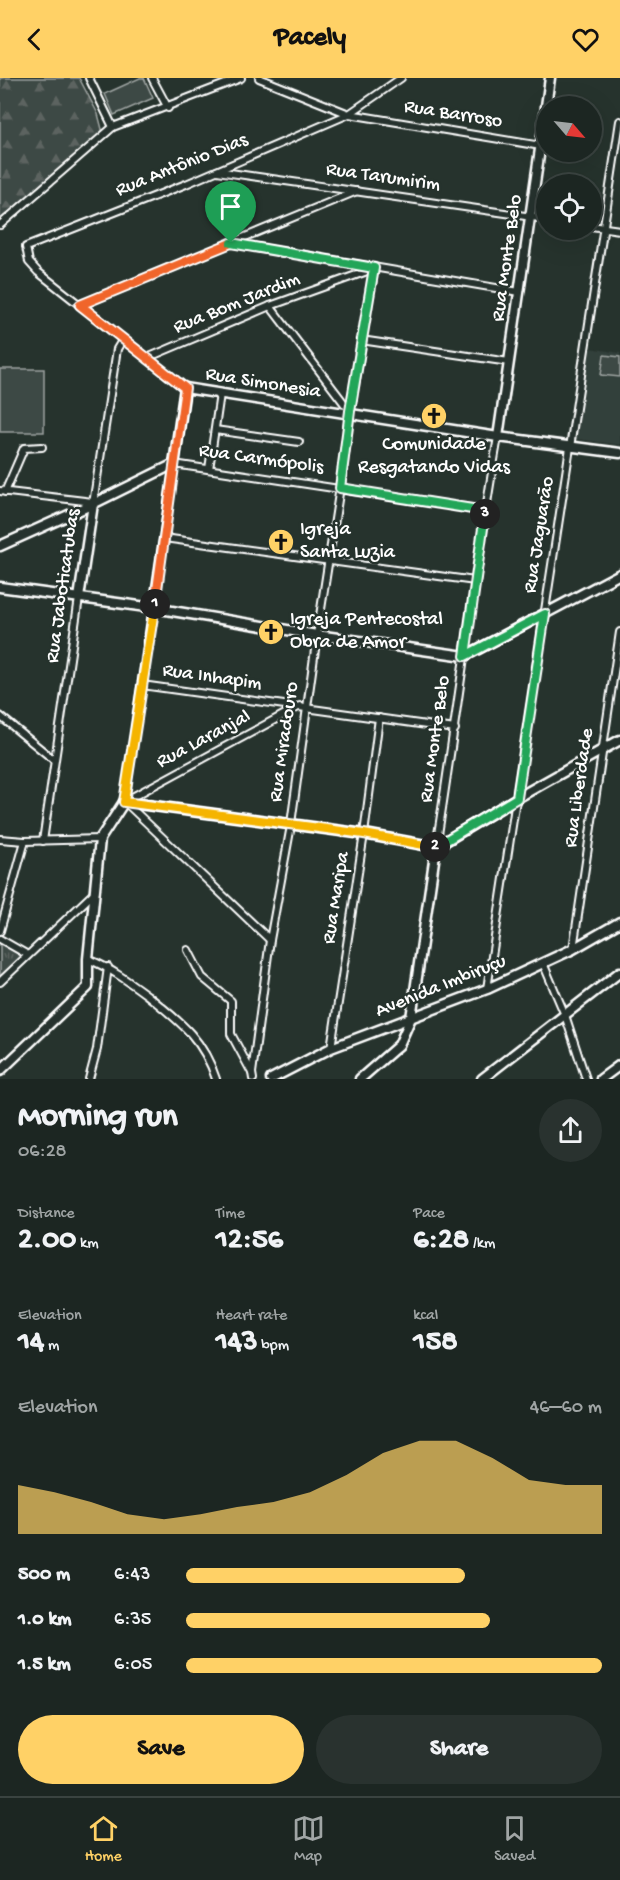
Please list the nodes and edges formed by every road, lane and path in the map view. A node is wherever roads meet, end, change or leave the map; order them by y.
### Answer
1 (89, 78) edge
2 (152, 78) edge
3 (213, 78) edge
4 (241, 78) edge
5 (259, 78) edge
6 (401, 78) edge
7 (550, 78) edge
8 (218, 86) junction
9 (548, 96) edge
10 (168, 108) junction
11 (349, 114) junction
12 (620, 121) edge
13 (113, 127) junction
14 (536, 145) edge
15 (539, 162) edge
16 (216, 171) junction
17 (358, 191) junction
18 (530, 217) junction
19 (536, 218) edge
20 (0, 225) edge
21 (604, 228) junction
22 (620, 230) edge
23 (231, 243) junction
24 (374, 268) junction
25 (519, 292) junction
26 (80, 305) junction
27 (270, 306) junction
28 (123, 339) junction
29 (361, 340) junction
30 (147, 358) junction
31 (509, 362) junction
32 (185, 388) junction
33 (220, 394) junction
34 (349, 412) junction
35 (215, 430) junction
36 (498, 437) junction
37 (299, 442) dead end
38 (42, 447) dead end
39 (571, 447) junction
40 (620, 453) edge
41 (174, 464) junction
42 (209, 469) junction
43 (340, 488) junction
44 (2, 491) edge
45 (93, 503) junction
46 (485, 511) junction
47 (164, 538) junction
48 (0, 546) edge
49 (329, 562) junction
50 (620, 574) edge
51 (475, 581) junction
52 (0, 587) edge
53 (80, 598) junction
54 (154, 608) junction
55 (545, 614) junction
56 (620, 632) edge
57 (317, 634) junction
58 (465, 656) junction
59 (142, 685) junction
60 (304, 707) junction
61 (0, 716) edge
62 (379, 718) junction
63 (455, 729) junction
64 (620, 740) edge
65 (602, 750) junction
66 (54, 760) junction
67 (516, 800) junction
68 (124, 802) junction
69 (290, 825) junction
70 (364, 834) junction
71 (0, 839) edge
72 (100, 839) junction
73 (25, 841) junction
74 (44, 841) junction
75 (436, 847) junction
76 (95, 893) junction
77 (620, 922) edge
78 (0, 932) edge
79 (0, 939) edge
80 (270, 940) junction
81 (573, 949) junction
82 (188, 950) dead end
83 (28, 955) junction
84 (88, 959) junction
85 (543, 963) junction
86 (108, 967) junction
87 (620, 972) edge
88 (0, 982) edge
89 (487, 989) junction
90 (565, 1015) junction
91 (411, 1018) junction
92 (331, 1048) junction
93 (620, 1065) edge
94 (0, 1071) edge
95 (253, 1076) edge
96 (89, 1078) edge
97 (216, 1079) edge
98 (271, 1079) edge
99 (360, 1079) edge
100 (482, 1079) edge
101 (586, 1079) edge
102 (601, 1079) edge

1 - 13 street
2 - 10 street
3 - 8 street
4 - 8 street
5 - 11 street, Rua Barroso
6 - 11 street, Rua Antônio Dias
7 - 9 street, Rua Monte Belo
8 - 10 street
10 - 13 street
11 - 14 street, Rua Barroso
11 - 16 street, Rua Antônio Dias
12 - 21 street, Rua Jaguarão
13 - 20 street
15 - 18 street, Rua Monte Belo
16 - 17 street, Rua Tarumirim
16 - 26 street, Rua Antônio Dias
17 - 18 street, Rua Tarumirim
17 - 23 street
18 - 19 street, Rua Tarumirim
18 - 25 street, Rua Monte Belo
21 - 22 street
21 - 39 street, Rua Jaguarão
23 - 24 street
23 - 26 street
24 - 25 street
24 - 27 street, Rua Bom Jardim
24 - 29 street, Rua Miradouro
25 - 31 street, Rua Monte Belo
26 - 28 street
27 - 30 street, Rua Bom Jardim
27 - 34 street
28 - 30 street
28 - 45 street, Rua Jaboticatubas
29 - 31 street
29 - 34 street, Rua Miradouro
30 - 32 street
31 - 36 street, Rua Monte Belo
32 - 33 street, Rua Simonesia
32 - 41 street
33 - 34 street, Rua Simonesia
33 - 35 street
34 - 36 street, Rua Simonesia
34 - 43 street, Rua Miradouro
35 - 37 street
35 - 42 street
36 - 39 street, Rua Simonesia
36 - 46 street, Rua Monte Belo
38 - 44 street
39 - 40 street, Rua Simonesia
39 - 55 street, Rua Jaguarão
41 - 42 street, Rua Carmópolis
41 - 45 street
41 - 47 street
42 - 43 street, Rua Carmópolis
43 - 46 street, Rua Carmópolis
43 - 49 street, Rua Miradouro
44 - 45 street
45 - 48 street
45 - 53 street, Rua Jaboticatubas
46 - 51 street, Rua Monte Belo
47 - 49 street
47 - 54 street
49 - 51 street
49 - 57 street, Rua Miradouro
50 - 55 street
51 - 58 street, Rua Monte Belo
52 - 53 street
53 - 54 street
53 - 66 street, Rua Jaboticatubas
54 - 57 street
54 - 59 street
55 - 58 street
55 - 67 street, Rua Jaguarão
56 - 65 street, Rua Liberdade
57 - 58 street
57 - 60 street, Rua Miradouro
58 - 63 street, Rua Monte Belo
59 - 60 street, Rua Inhapim
59 - 68 street
60 - 62 street, Rua Inhapim
60 - 68 street, Rua Laranjal
60 - 69 street, Rua Miradouro
61 - 66 street
62 - 63 street, Rua Inhapim
62 - 70 street, Rua Maripa
63 - 75 street, Rua Monte Belo
64 - 65 street
65 - 67 street
65 - 81 street, Rua Liberdade
66 - 74 street, Rua Jaboticatubas
67 - 75 street
67 - 89 street, Rua Jaguarão
68 - 69 street
68 - 72 street
68 - 80 street
69 - 70 street
69 - 80 street, Rua Miradouro
70 - 75 street
70 - 92 street, Rua Maripa
71 - 73 street
72 - 74 street
72 - 76 street
73 - 74 street
73 - 78 street
75 - 91 street, Rua Monte Belo
76 - 83 street
76 - 84 street
77 - 81 street, Avenida Imbiruçu
79 - 83 street
80 - 95 street, Rua Miradouro
81 - 85 street, Avenida Imbiruçu
82 - 95 street
83 - 88 street
84 - 86 street
84 - 94 street
85 - 89 street, Avenida Imbiruçu
85 - 90 street
86 - 96 street
86 - 97 street
87 - 90 street
89 - 91 street, Avenida Imbiruçu
90 - 100 street
90 - 101 street
91 - 92 street, Avenida Imbiruçu
91 - 99 street, Rua Monte Belo
92 - 98 street, Avenida Imbiruçu
93 - 102 street

